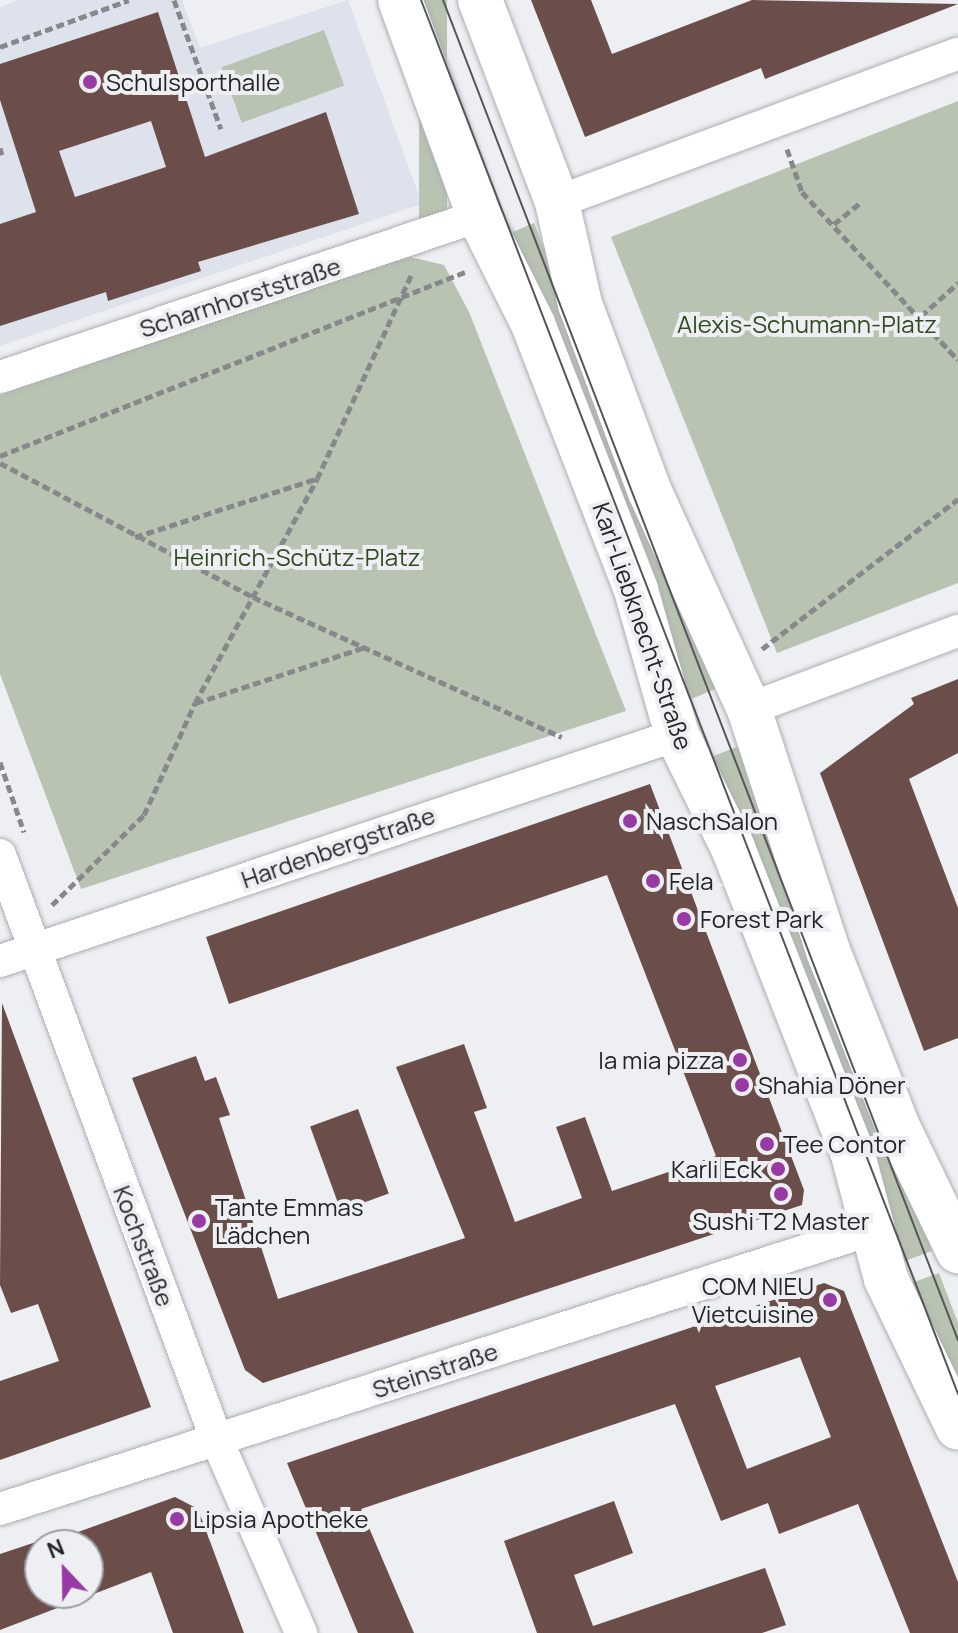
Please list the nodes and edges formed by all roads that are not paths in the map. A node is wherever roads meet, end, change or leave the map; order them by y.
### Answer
1 (400, 0) edge
2 (480, 0) edge
3 (958, 54) edge
4 (557, 202) junction
5 (479, 216) junction
6 (0, 377) edge
7 (958, 631) edge
8 (749, 709) junction
9 (677, 735) junction
10 (0, 855) edge
11 (33, 950) junction
12 (0, 961) edge
13 (946, 1196) edge
14 (870, 1230) junction
15 (958, 1251) edge
16 (958, 1428) edge
17 (216, 1438) junction
18 (0, 1509) edge
19 (301, 1633) edge

1 - 5 main road, Karl-Liebknecht-Straße
2 - 4 main road
3 - 4 street
4 - 8 main road
5 - 6 street, Scharnhorststraße
5 - 9 main road, Karl-Liebknecht-Straße
7 - 8 street
8 - 13 main road
9 - 11 street, Hardenbergstraße
9 - 14 main road, Karl-Liebknecht-Straße
10 - 11 street, Kochstraße
11 - 12 street, Hardenbergstraße
11 - 17 street, Kochstraße
13 - 15 main road
14 - 16 main road, Karl-Liebknecht-Straße
14 - 17 street, Steinstraße
17 - 18 street, Steinstraße
17 - 19 street, Kochstraße

